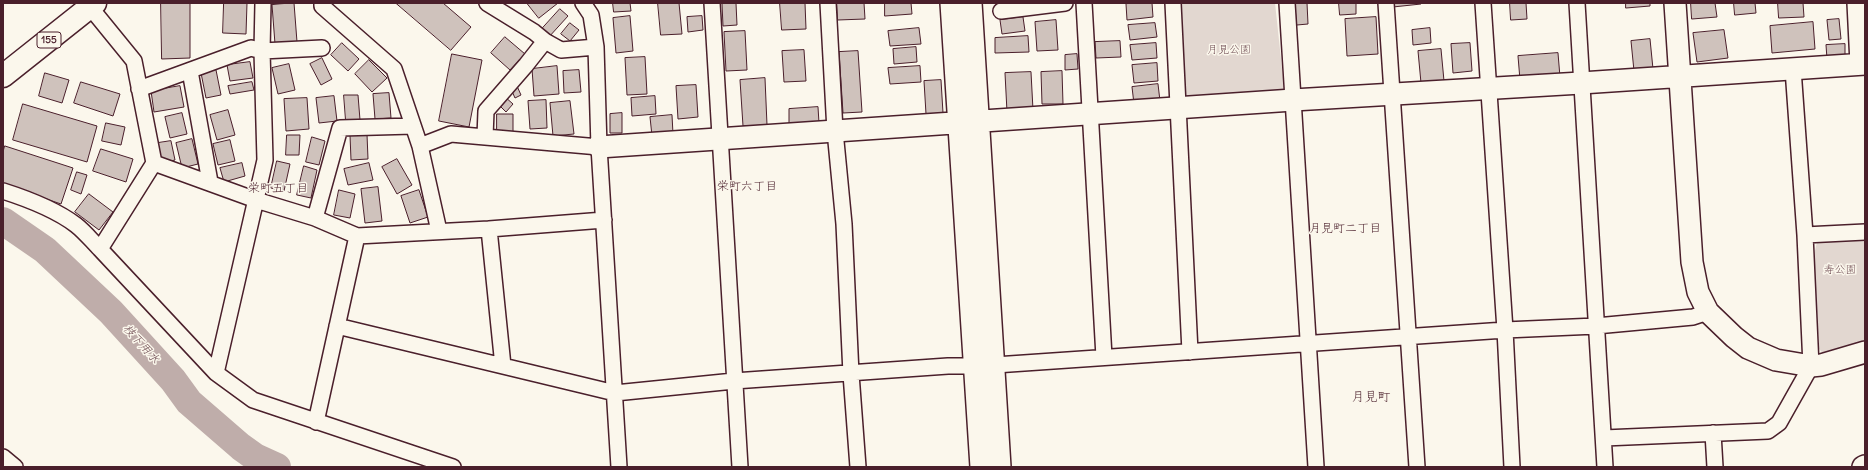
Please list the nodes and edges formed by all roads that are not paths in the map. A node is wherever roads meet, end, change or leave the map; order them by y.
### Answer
1 (263, 3) edge
2 (322, 3) edge
3 (487, 3) edge
4 (583, 3) edge
5 (712, 3) edge
6 (828, 3) edge
7 (951, 3) edge
8 (971, 3) edge
9 (1065, 3) edge
10 (1084, 3) edge
11 (1173, 3) edge
12 (1287, 3) edge
13 (1386, 3) edge
14 (1483, 3) edge
15 (1577, 3) edge
16 (1675, 3) edge
17 (1858, 3) edge
18 (93, 5) edge
19 (1001, 11) dead end
20 (545, 41) junction
21 (596, 47) junction
22 (322, 48) dead end
23 (262, 51) junction
24 (1863, 64) edge
25 (1793, 69) junction
26 (190, 71) junction
27 (3, 76) edge
28 (1680, 76) junction
29 (1581, 83) junction
30 (1489, 88) junction
31 (139, 89) junction
32 (1391, 94) junction
33 (1293, 100) junction
34 (1180, 108) junction
35 (1091, 114) junction
36 (968, 122) junction
37 (413, 126) junction
38 (835, 131) junction
39 (485, 137) junction
40 (720, 139) junction
41 (420, 146) junction
42 (599, 147) junction
43 (154, 163) junction
44 (210, 182) junction
45 (3, 191) edge
46 (256, 200) junction
47 (314, 218) junction
48 (604, 220) junction
49 (489, 229) junction
50 (439, 231) junction
51 (1865, 232) edge
52 (1805, 235) junction
53 (357, 236) junction
54 (100, 249) junction
55 (1708, 312) junction
56 (337, 326) junction
57 (1596, 326) junction
58 (1505, 330) junction
59 (1408, 337) junction
60 (1309, 343) junction
61 (1190, 352) junction
62 (1865, 352) edge
63 (1104, 357) junction
64 (995, 365) junction
65 (503, 366) junction
66 (974, 366) junction
67 (1810, 366) junction
68 (216, 373) junction
69 (851, 374) junction
70 (734, 381) junction
71 (615, 393) junction
72 (316, 422) junction
73 (1713, 433) junction
74 (1604, 438) junction
75 (453, 467) edge
76 (619, 467) edge
77 (740, 467) edge
78 (858, 467) edge
79 (981, 467) edge
80 (1000, 467) edge
81 (1316, 467) edge
82 (1417, 467) edge
83 (1512, 467) edge
84 (1605, 467) edge
85 (1715, 467) edge

1 - 23 street
2 - 37 street
3 - 20 street
4 - 21 street
5 - 40 street
6 - 38 street
7 - 36 street
8 - 36 street
9 - 19 street
10 - 35 street
11 - 34 street
12 - 33 street
13 - 32 street
14 - 30 street
15 - 29 street
16 - 28 street
17 - 24 street
18 - 27 highway, 155
18 - 31 street
20 - 21 street
20 - 39 street
21 - 42 street
22 - 23 street
23 - 26 street
23 - 46 street
24 - 25 street
25 - 28 street
25 - 52 street
26 - 31 street
26 - 44 street
28 - 29 street
28 - 55 street
29 - 30 street
29 - 57 street
30 - 32 street
30 - 58 street
31 - 43 street
32 - 33 street
32 - 59 street
33 - 34 street
33 - 60 street
34 - 35 street
34 - 61 street
35 - 36 street
35 - 63 street
36 - 38 street
36 - 64 street
36 - 66 street
37 - 41 street
37 - 47 street
38 - 40 street
38 - 69 street
39 - 41 street
39 - 42 street
40 - 42 street
40 - 70 street
41 - 50 street
42 - 48 street
43 - 44 street
43 - 54 street
44 - 46 street
45 - 54 street
46 - 47 street
46 - 68 street
47 - 53 street
48 - 49 street
48 - 71 street
49 - 50 street
49 - 65 street
50 - 53 street
51 - 52 street
52 - 67 street
53 - 56 street
54 - 68 street
55 - 57 street
55 - 67 street
56 - 65 street
56 - 72 street
57 - 58 street
57 - 74 street
58 - 59 street
58 - 83 street
59 - 60 street
59 - 82 street
60 - 61 street
60 - 81 street
61 - 63 street
62 - 67 street
63 - 64 street
64 - 80 street
65 - 71 street
66 - 69 street
66 - 79 street
67 - 73 street
68 - 72 street
69 - 70 street
69 - 78 street
70 - 71 street
70 - 77 street
71 - 76 street
72 - 75 street
73 - 74 street
73 - 85 street
74 - 84 street

